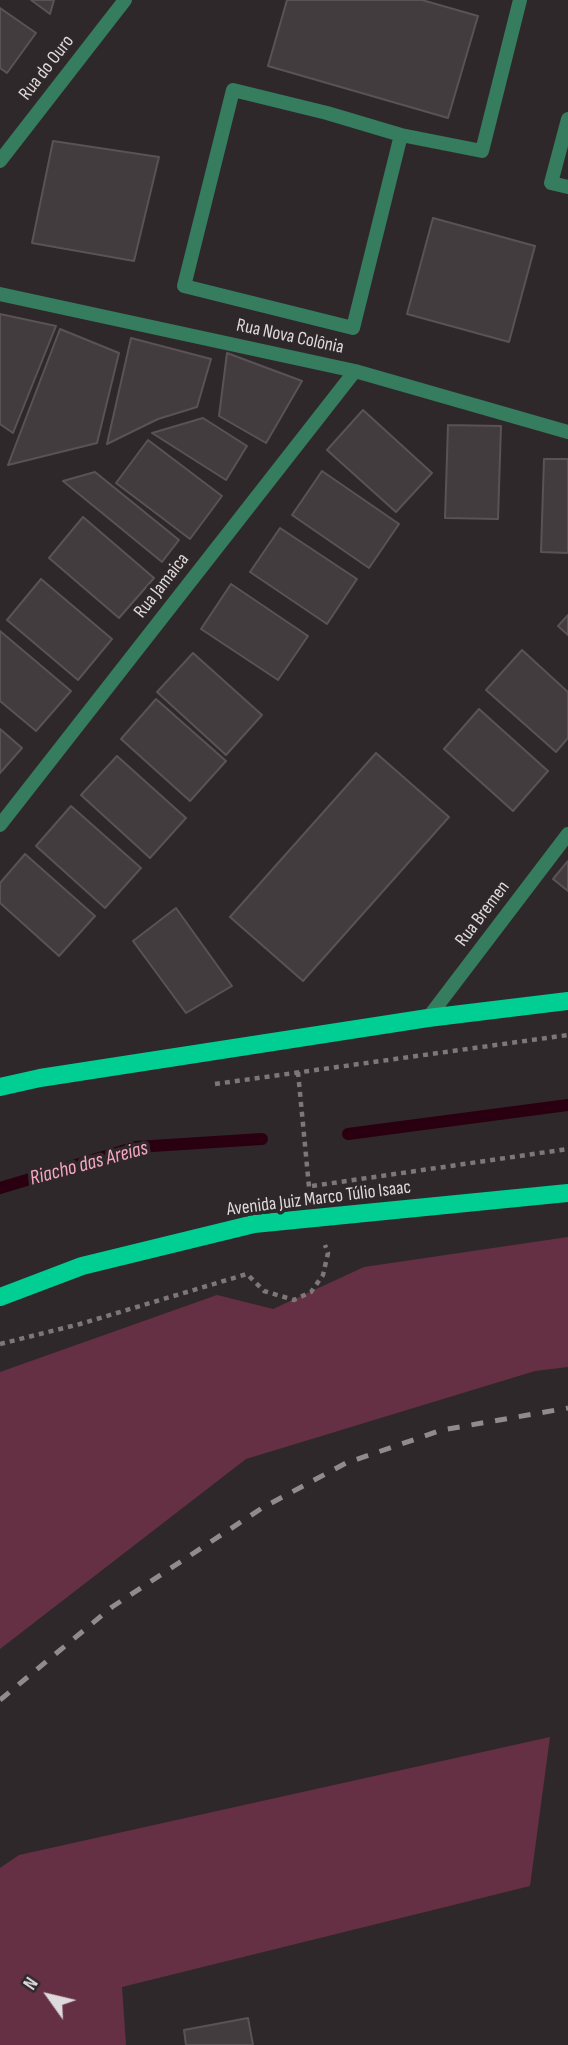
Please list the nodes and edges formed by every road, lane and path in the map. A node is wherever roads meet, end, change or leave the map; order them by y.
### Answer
1 (125, 0) edge
2 (520, 0) edge
3 (568, 119) edge
4 (401, 135) junction
5 (0, 160) edge
6 (568, 187) edge
7 (0, 294) edge
8 (355, 371) junction
9 (568, 432) edge
10 (0, 825) edge
11 (568, 834) edge
12 (568, 1001) edge
13 (428, 1018) junction
14 (568, 1035) edge
15 (0, 1087) edge
16 (309, 1186) dead end
17 (568, 1193) edge
18 (0, 1297) edge

1 - 5 street, Rua do Ouro
2 - 4 street
3 - 6 street
4 - 4 street
7 - 8 street, Rua Nova Colônia
8 - 9 street, Rua Nova Colônia
8 - 10 street, Rua Jamaica
11 - 13 street, Rua Bremen
12 - 13 main road
13 - 15 main road
14 - 16 path
17 - 18 main road, Avenida Juiz Marco Túlio Isaac

